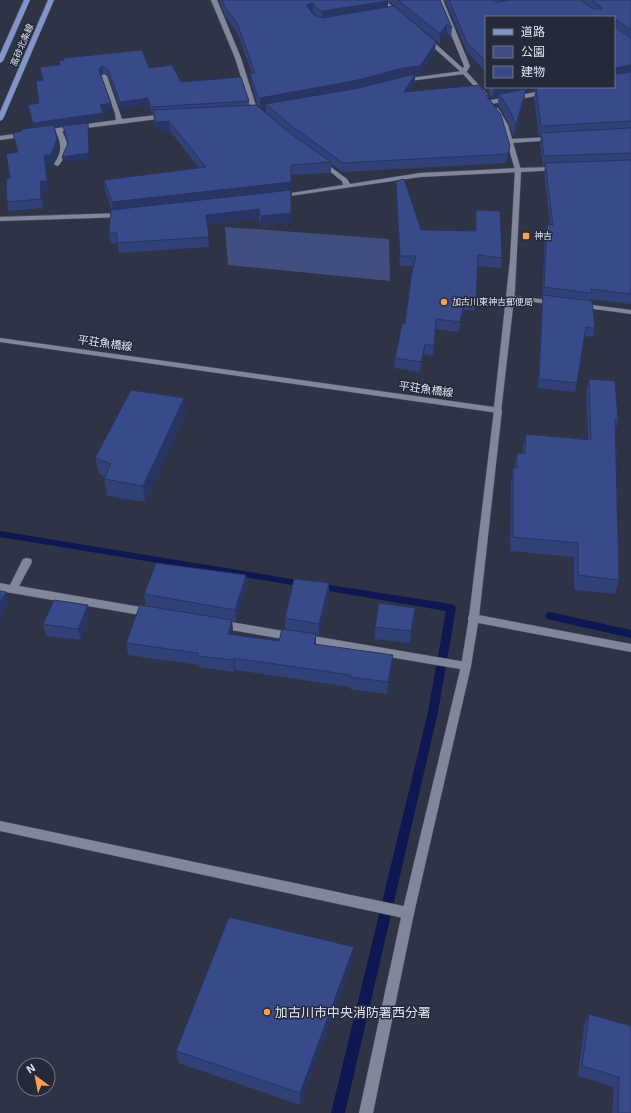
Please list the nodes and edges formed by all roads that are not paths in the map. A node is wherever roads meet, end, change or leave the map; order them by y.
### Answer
1 (27, 0) edge
2 (51, 0) edge
3 (214, 0) edge
4 (382, 0) edge
5 (440, 0) edge
6 (406, 21) edge
7 (423, 36) edge
8 (0, 60) edge
9 (464, 72) junction
10 (104, 76) edge
11 (395, 83) edge
12 (569, 88) edge
13 (491, 102) junction
14 (247, 110) edge
15 (264, 110) edge
16 (257, 111) junction
17 (173, 116) edge
18 (0, 119) edge
19 (120, 121) junction
20 (269, 121) edge
21 (58, 130) junction
22 (0, 138) edge
23 (562, 138) edge
24 (511, 141) junction
25 (317, 158) edge
26 (57, 164) dead end
27 (563, 168) edge
28 (518, 170) junction
29 (348, 185) junction
30 (269, 199) edge
31 (129, 214) edge
32 (0, 219) edge
33 (511, 298) junction
34 (631, 312) edge
35 (0, 340) edge
36 (498, 410) junction
37 (27, 562) dead end
38 (0, 587) edge
39 (12, 590) junction
40 (161, 615) edge
41 (473, 617) junction
42 (208, 623) edge
43 (631, 648) edge
44 (461, 665) junction
45 (0, 826) edge
46 (406, 912) junction
47 (366, 1113) edge

1 - 8 main road, 高砂北条線
2 - 18 main road, 高砂北条線
3 - 16 street
4 - 6 street
5 - 9 street
7 - 9 street
9 - 11 street
9 - 13 street
10 - 19 street
12 - 13 street
13 - 24 street
14 - 16 street
15 - 16 street
16 - 20 street
17 - 19 street
19 - 21 street
21 - 22 street
21 - 26 street
23 - 24 street
24 - 28 street
25 - 29 street
27 - 28 street
28 - 29 street
28 - 33 street
29 - 30 street
31 - 32 street
33 - 34 street
33 - 36 street
35 - 36 street, 平荘魚橋線
36 - 41 street
37 - 39 street
38 - 39 street
39 - 40 street
41 - 43 street
41 - 44 street
42 - 44 street
44 - 46 street
45 - 46 street
46 - 47 street

